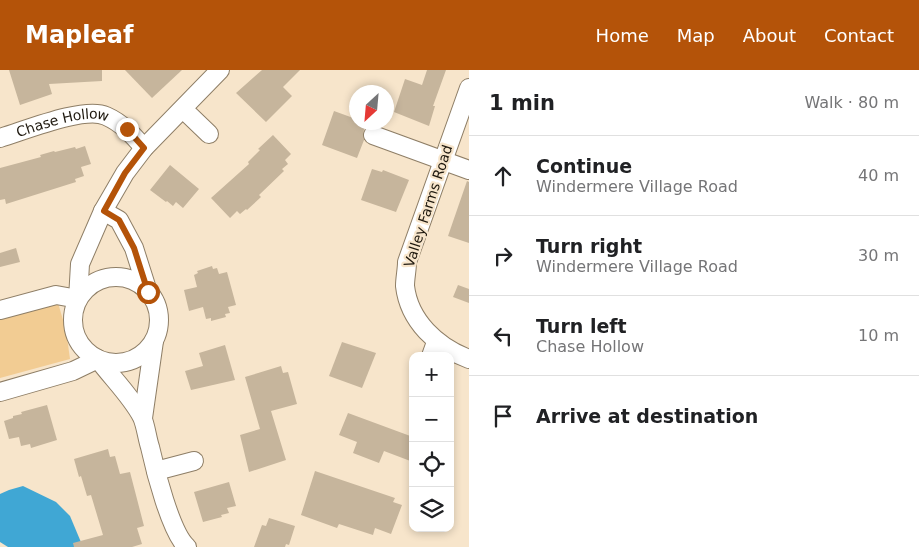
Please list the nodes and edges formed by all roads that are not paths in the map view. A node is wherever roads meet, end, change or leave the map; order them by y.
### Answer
1 (220, 70) edge
2 (469, 88) edge
3 (183, 109) junction
4 (209, 134) dead end
5 (373, 135) dead end
6 (0, 138) edge
7 (144, 148) junction
8 (443, 160) junction
9 (469, 170) edge
10 (104, 211) junction
11 (148, 292) junction
12 (78, 299) junction
13 (0, 310) edge
14 (154, 341) junction
15 (433, 349) edge
16 (98, 359) junction
17 (469, 359) edge
18 (0, 392) edge
19 (143, 418) junction
20 (194, 461) dead end
21 (156, 471) junction
22 (188, 547) edge

1 - 3 street
2 - 8 street, Valley Farms Road
3 - 4 street
3 - 7 street
5 - 8 street
6 - 7 street, Chase Hollow
7 - 10 street
8 - 9 street
8 - 15 street, Valley Farms Road
10 - 11 street
10 - 12 street
11 - 12 street
11 - 14 street
12 - 13 street
12 - 16 street
14 - 16 street
14 - 19 street
15 - 17 street, Valley Farms Road
16 - 18 street
16 - 19 street
19 - 21 street
20 - 21 street
21 - 22 street

